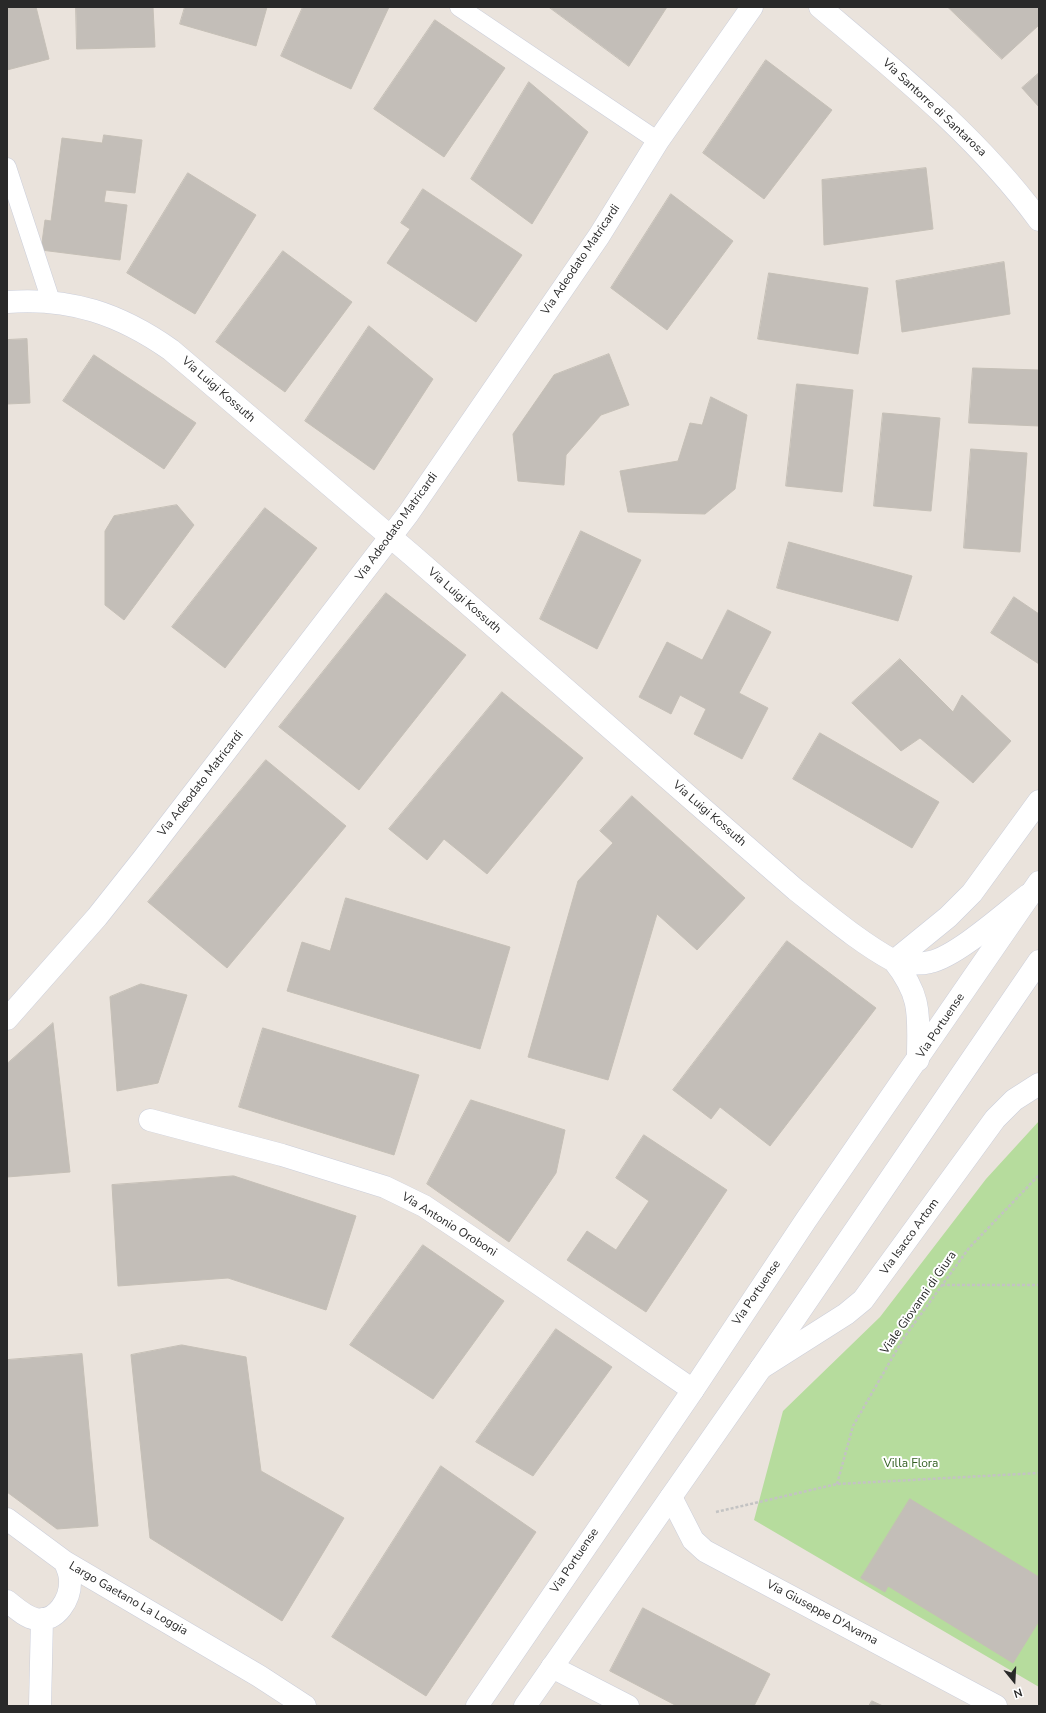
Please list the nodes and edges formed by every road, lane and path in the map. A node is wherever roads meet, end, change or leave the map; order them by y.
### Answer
1 (459, 7) edge
2 (752, 7) edge
3 (820, 7) edge
4 (658, 141) junction
5 (7, 167) edge
6 (1039, 220) edge
7 (51, 301) junction
8 (7, 302) edge
9 (390, 538) junction
10 (1039, 801) edge
11 (1036, 887) edge
12 (894, 961) junction
13 (1039, 961) edge
14 (7, 1020) edge
15 (918, 1060) junction
16 (1039, 1084) edge
17 (150, 1120) dead end
18 (1039, 1175) edge
19 (942, 1285) junction
20 (1039, 1285) edge
21 (761, 1368) junction
22 (693, 1390) junction
23 (1039, 1473) edge
24 (837, 1484) junction
25 (671, 1496) junction
26 (716, 1512) dead end
27 (7, 1519) edge
28 (65, 1562) junction
29 (7, 1601) edge
30 (42, 1619) junction
31 (552, 1667) junction
32 (40, 1706) edge
33 (305, 1706) edge
34 (477, 1706) edge
35 (525, 1706) edge
36 (628, 1706) edge
37 (996, 1706) edge

1 - 4 lane
2 - 4 street, Via Adeodato Matricardi
3 - 6 street, Via Santorre di Santarosa
4 - 9 street, Via Adeodato Matricardi
5 - 7 lane
7 - 8 street, Via Luigi Kossuth
7 - 9 street, Via Luigi Kossuth
9 - 12 street, Via Luigi Kossuth
9 - 14 street, Via Adeodato Matricardi
10 - 12 street
11 - 12 street, Via Luigi Kossuth
11 - 15 street, Via Portuense
12 - 15 street, Via Luigi Kossuth
13 - 21 street
15 - 22 street, Via Portuense
16 - 21 street, Via Isacco Artom
17 - 22 street, Via Antonio Oroboni
18 - 19 path, Viale Giovanni di Giura
19 - 20 path
19 - 24 path, Viale Giovanni di Giura
21 - 25 street
22 - 34 street, Via Portuense
23 - 24 path
24 - 26 path
25 - 31 street
25 - 37 street, Via Giuseppe D'Avarna
27 - 28 street
28 - 30 street, Largo Gaetano La Loggia
28 - 33 street, Largo Gaetano La Loggia
29 - 30 street
30 - 32 street
31 - 35 street
31 - 36 street

